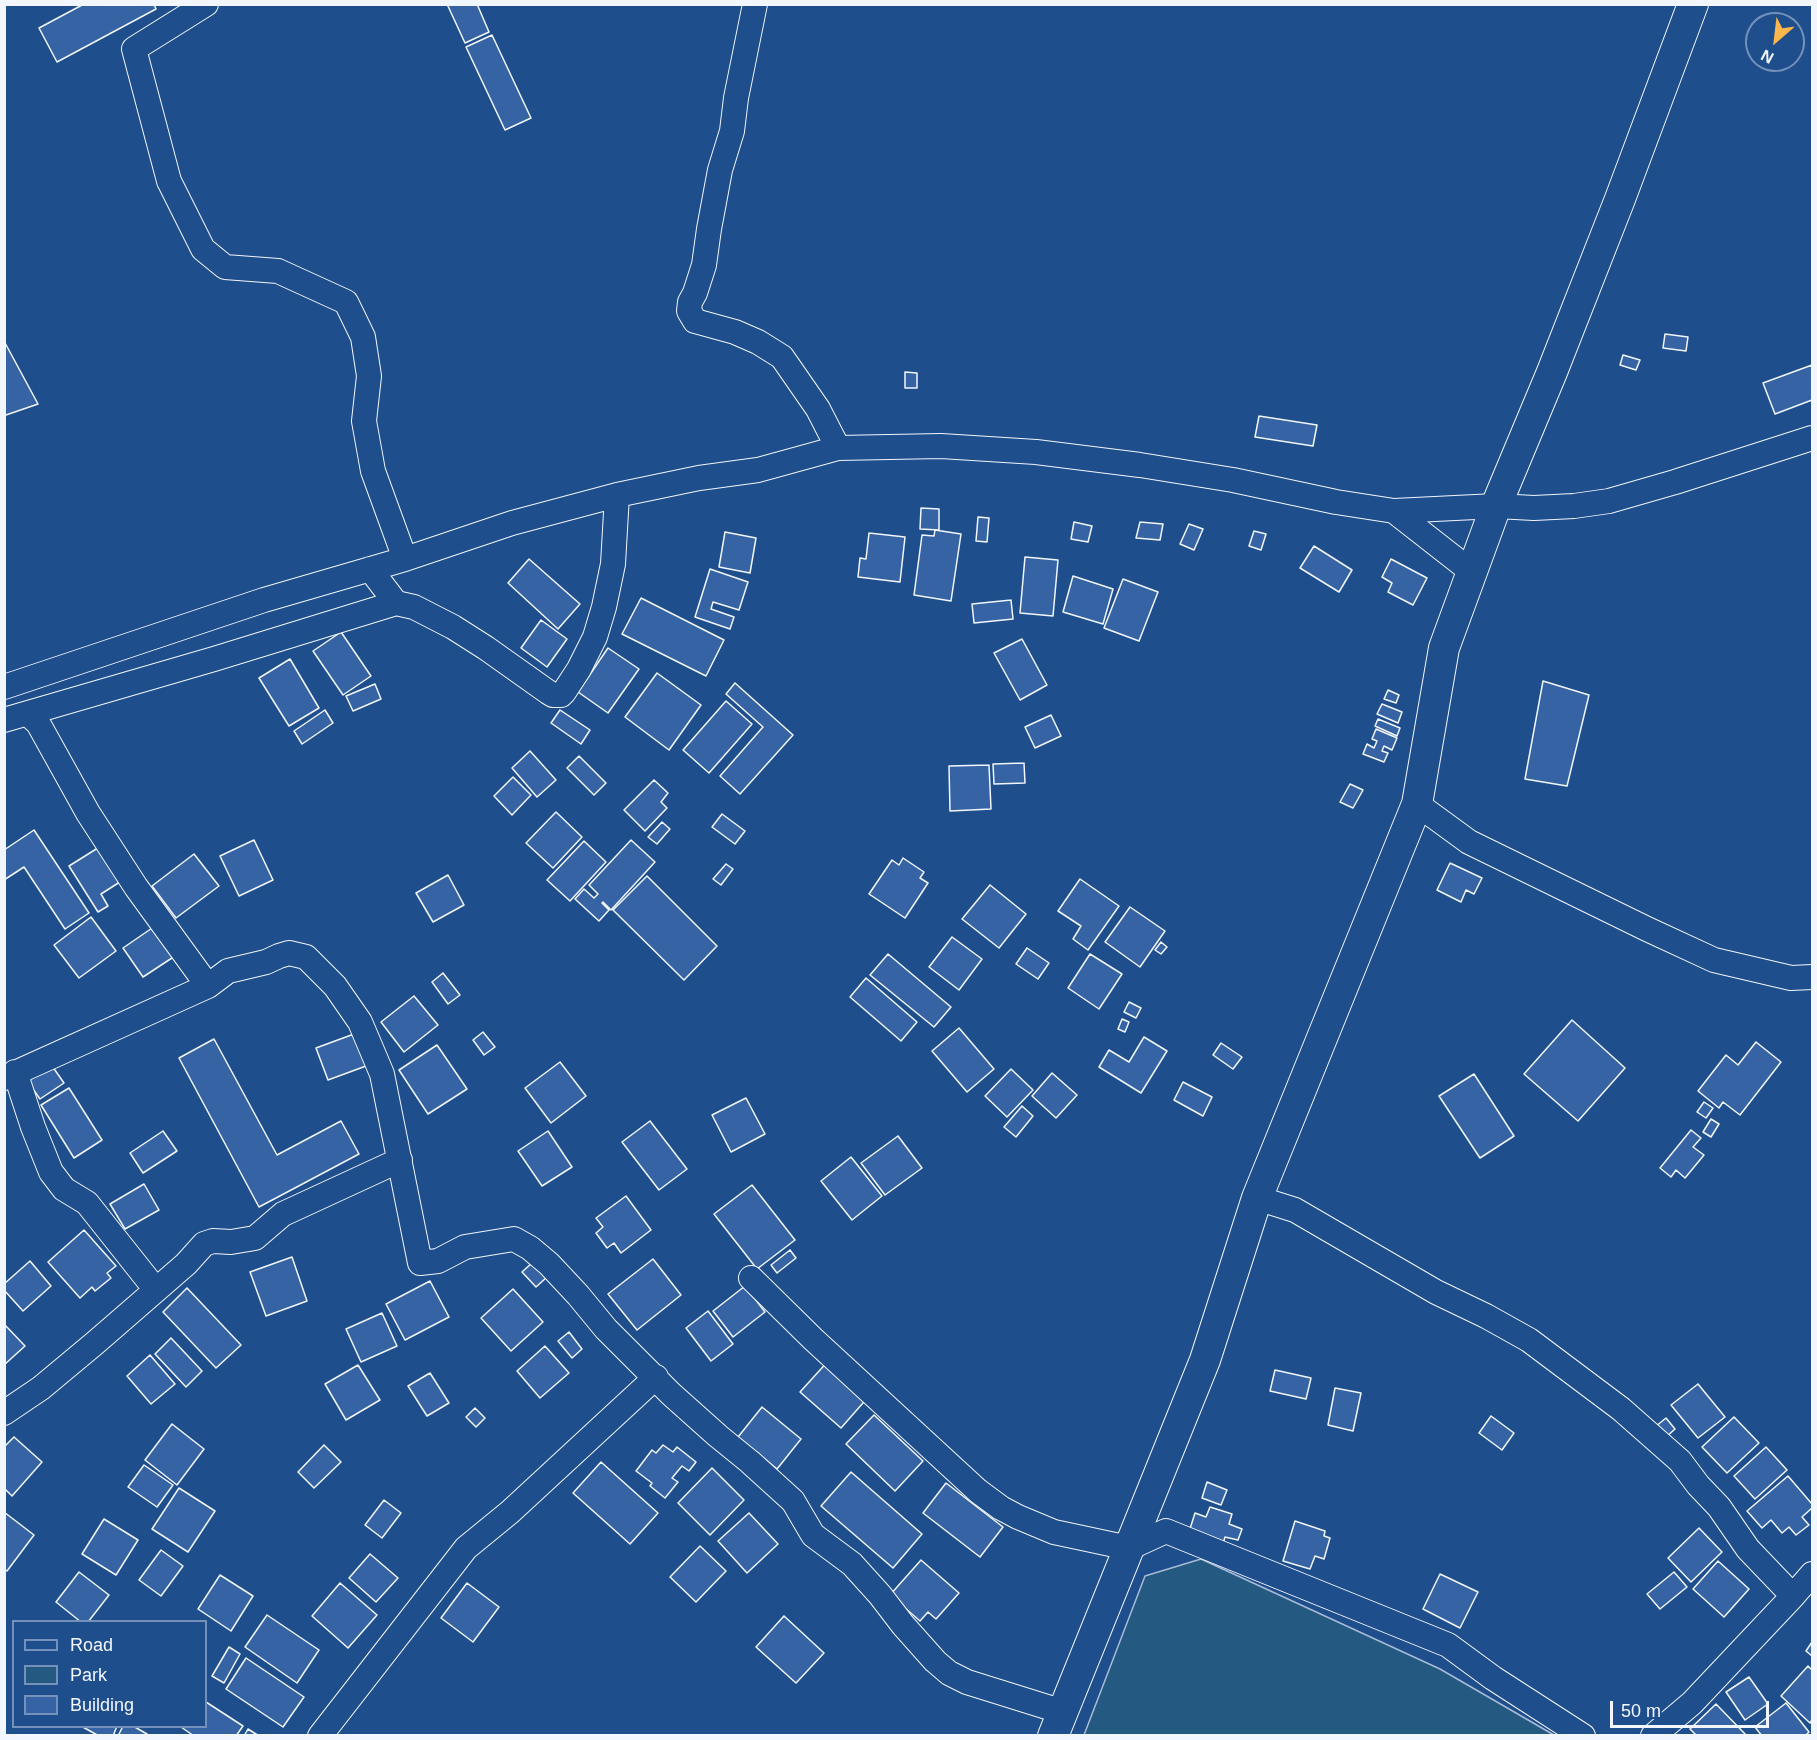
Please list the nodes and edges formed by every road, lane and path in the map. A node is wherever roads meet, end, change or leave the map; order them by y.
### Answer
1 (207, 4) edge
2 (755, 4) edge
3 (1693, 4) edge
4 (1812, 438) edge
5 (838, 447) junction
6 (617, 495) junction
7 (1496, 506) junction
8 (1394, 511) junction
9 (405, 559) junction
10 (370, 569) junction
11 (1472, 572) junction
12 (396, 603) junction
13 (4, 687) edge
14 (28, 714) junction
15 (4, 720) edge
16 (1417, 804) junction
17 (1812, 977) edge
18 (208, 986) junction
19 (10, 1075) edge
20 (400, 1160) junction
21 (1257, 1198) junction
22 (751, 1278) dead end
23 (156, 1290) junction
24 (656, 1377) junction
25 (4, 1413) edge
26 (1129, 1548) junction
27 (1812, 1574) edge
28 (1793, 1596) junction
29 (1058, 1724) edge
30 (320, 1736) edge
31 (1583, 1736) edge
32 (1653, 1736) edge

1 - 9 street
2 - 5 street
3 - 7 main road
4 - 7 street
5 - 6 street
5 - 8 street
6 - 9 street
6 - 12 street
7 - 8 street
7 - 11 main road
8 - 11 street
9 - 10 street
10 - 12 street
10 - 13 street
11 - 16 main road
12 - 14 street
14 - 15 street
14 - 18 street
16 - 17 street
16 - 21 main road
18 - 19 street
18 - 20 street
19 - 23 street
20 - 23 street
20 - 24 street
21 - 26 main road
21 - 28 street
22 - 26 street
23 - 25 street
24 - 29 street
24 - 30 street
26 - 29 main road
26 - 31 street
27 - 28 street
28 - 32 street

